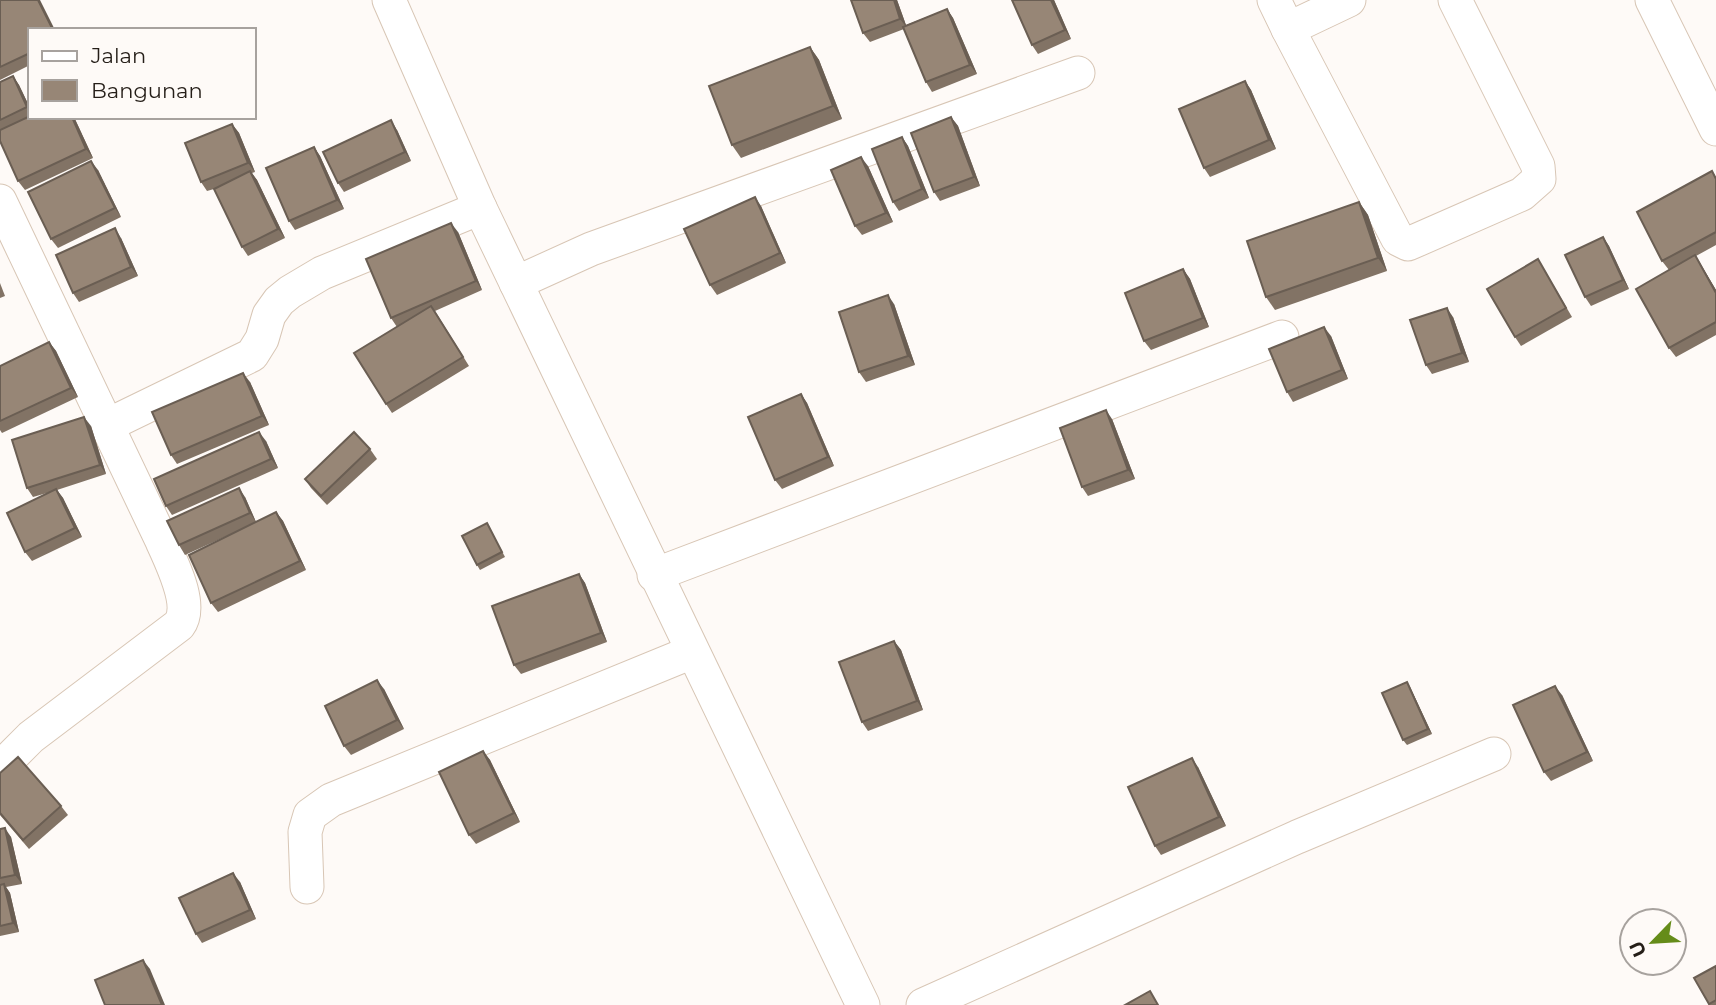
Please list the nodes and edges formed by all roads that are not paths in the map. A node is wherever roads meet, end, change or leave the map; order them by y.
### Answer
1 (389, 0) edge
2 (1349, 0) edge
3 (1455, 0) edge
4 (1652, 0) edge
5 (1281, 14) edge
6 (1078, 73) dead end
7 (1716, 129) edge
8 (0, 201) edge
9 (480, 208) junction
10 (516, 283) junction
11 (1282, 337) dead end
12 (108, 425) junction
13 (654, 575) junction
14 (692, 652) junction
15 (1494, 754) dead end
16 (0, 768) edge
17 (307, 887) dead end
18 (863, 1005) edge
19 (923, 1005) edge

1 - 9 street
2 - 5 street
3 - 5 street
4 - 7 street
6 - 10 street
8 - 12 street
9 - 10 street
9 - 12 street
10 - 13 street
11 - 13 street
12 - 16 street
13 - 14 street
14 - 17 street
14 - 18 street
15 - 19 street

